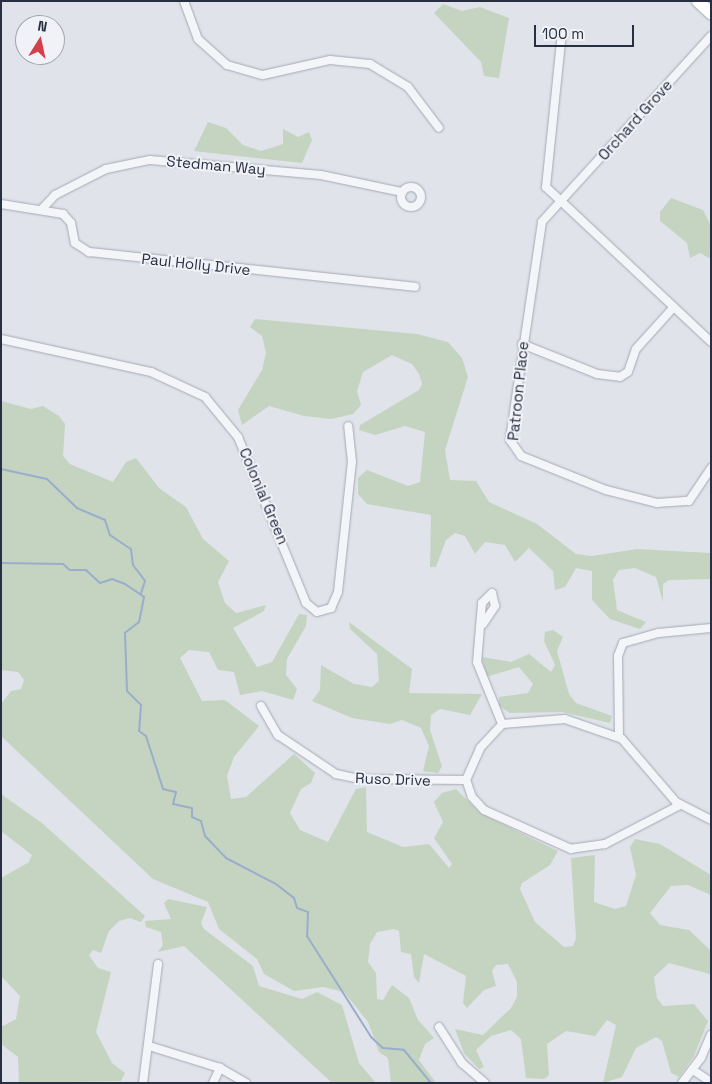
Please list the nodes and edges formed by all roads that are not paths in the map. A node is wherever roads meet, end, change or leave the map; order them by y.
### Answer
1 (184, 1) edge
2 (698, 1) edge
3 (711, 13) edge
4 (562, 32) dead end
5 (711, 36) edge
6 (439, 128) dead end
7 (402, 192) dead end
8 (558, 202) junction
9 (1, 204) edge
10 (42, 209) junction
11 (415, 287) dead end
12 (673, 308) junction
13 (1, 339) edge
14 (711, 342) edge
15 (522, 344) junction
16 (348, 426) dead end
17 (711, 468) edge
18 (483, 624) dead end
19 (711, 628) edge
20 (261, 706) dead end
21 (502, 724) junction
22 (619, 737) junction
23 (466, 780) junction
24 (680, 805) junction
25 (711, 820) edge
26 (158, 964) dead end
27 (439, 1027) dead end
28 (711, 1034) edge
29 (149, 1046) junction
30 (220, 1068) junction
31 (693, 1070) junction
32 (711, 1082) edge
33 (143, 1083) edge
34 (213, 1083) edge
35 (246, 1083) edge
36 (485, 1083) edge
37 (682, 1083) edge

1 - 6 street
2 - 3 main road
4 - 8 street
5 - 8 street, Orchard Grove
7 - 10 street, Stedman Way
8 - 12 street
8 - 15 street, Patroon Place
9 - 10 street, Paul Holly Drive
10 - 11 street, Paul Holly Drive
12 - 14 street
12 - 15 street
13 - 16 street, Colonial Green
15 - 17 street, Patroon Place
18 - 21 street
19 - 22 street
20 - 23 street, Ruso Drive
21 - 22 street
21 - 23 street
22 - 24 street
23 - 24 street
24 - 25 street
26 - 29 street
27 - 36 street
28 - 31 street
29 - 30 street
29 - 33 street
30 - 34 street
30 - 35 street
31 - 32 street
31 - 37 street

